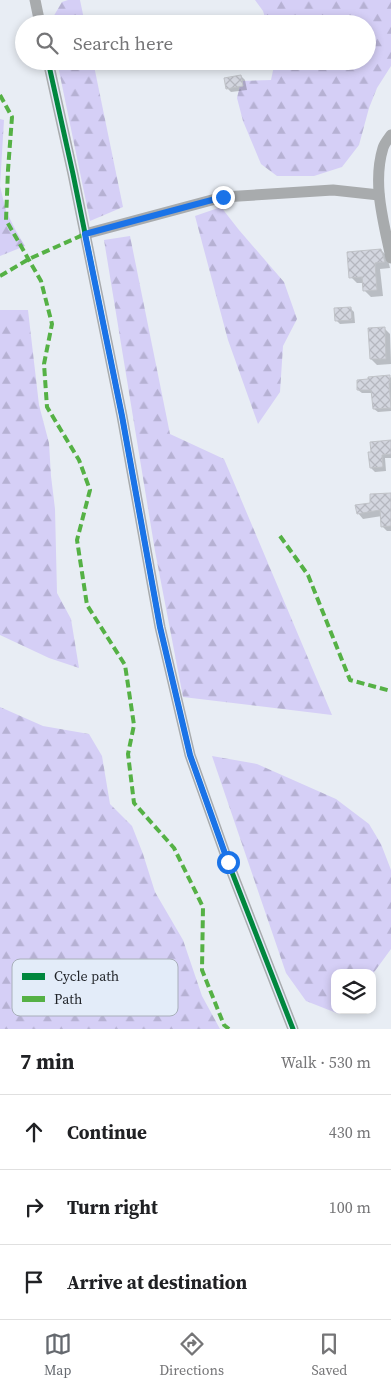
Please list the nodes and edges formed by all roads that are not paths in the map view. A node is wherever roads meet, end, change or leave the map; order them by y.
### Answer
1 (35, 0) edge
2 (38, 15) edge
3 (50, 70) edge
4 (391, 135) edge
5 (379, 194) junction
6 (85, 234) junction
7 (391, 258) edge
8 (293, 1029) edge

1 - 2 street
3 - 6 street
4 - 5 street
5 - 6 street
5 - 7 street
6 - 8 street

